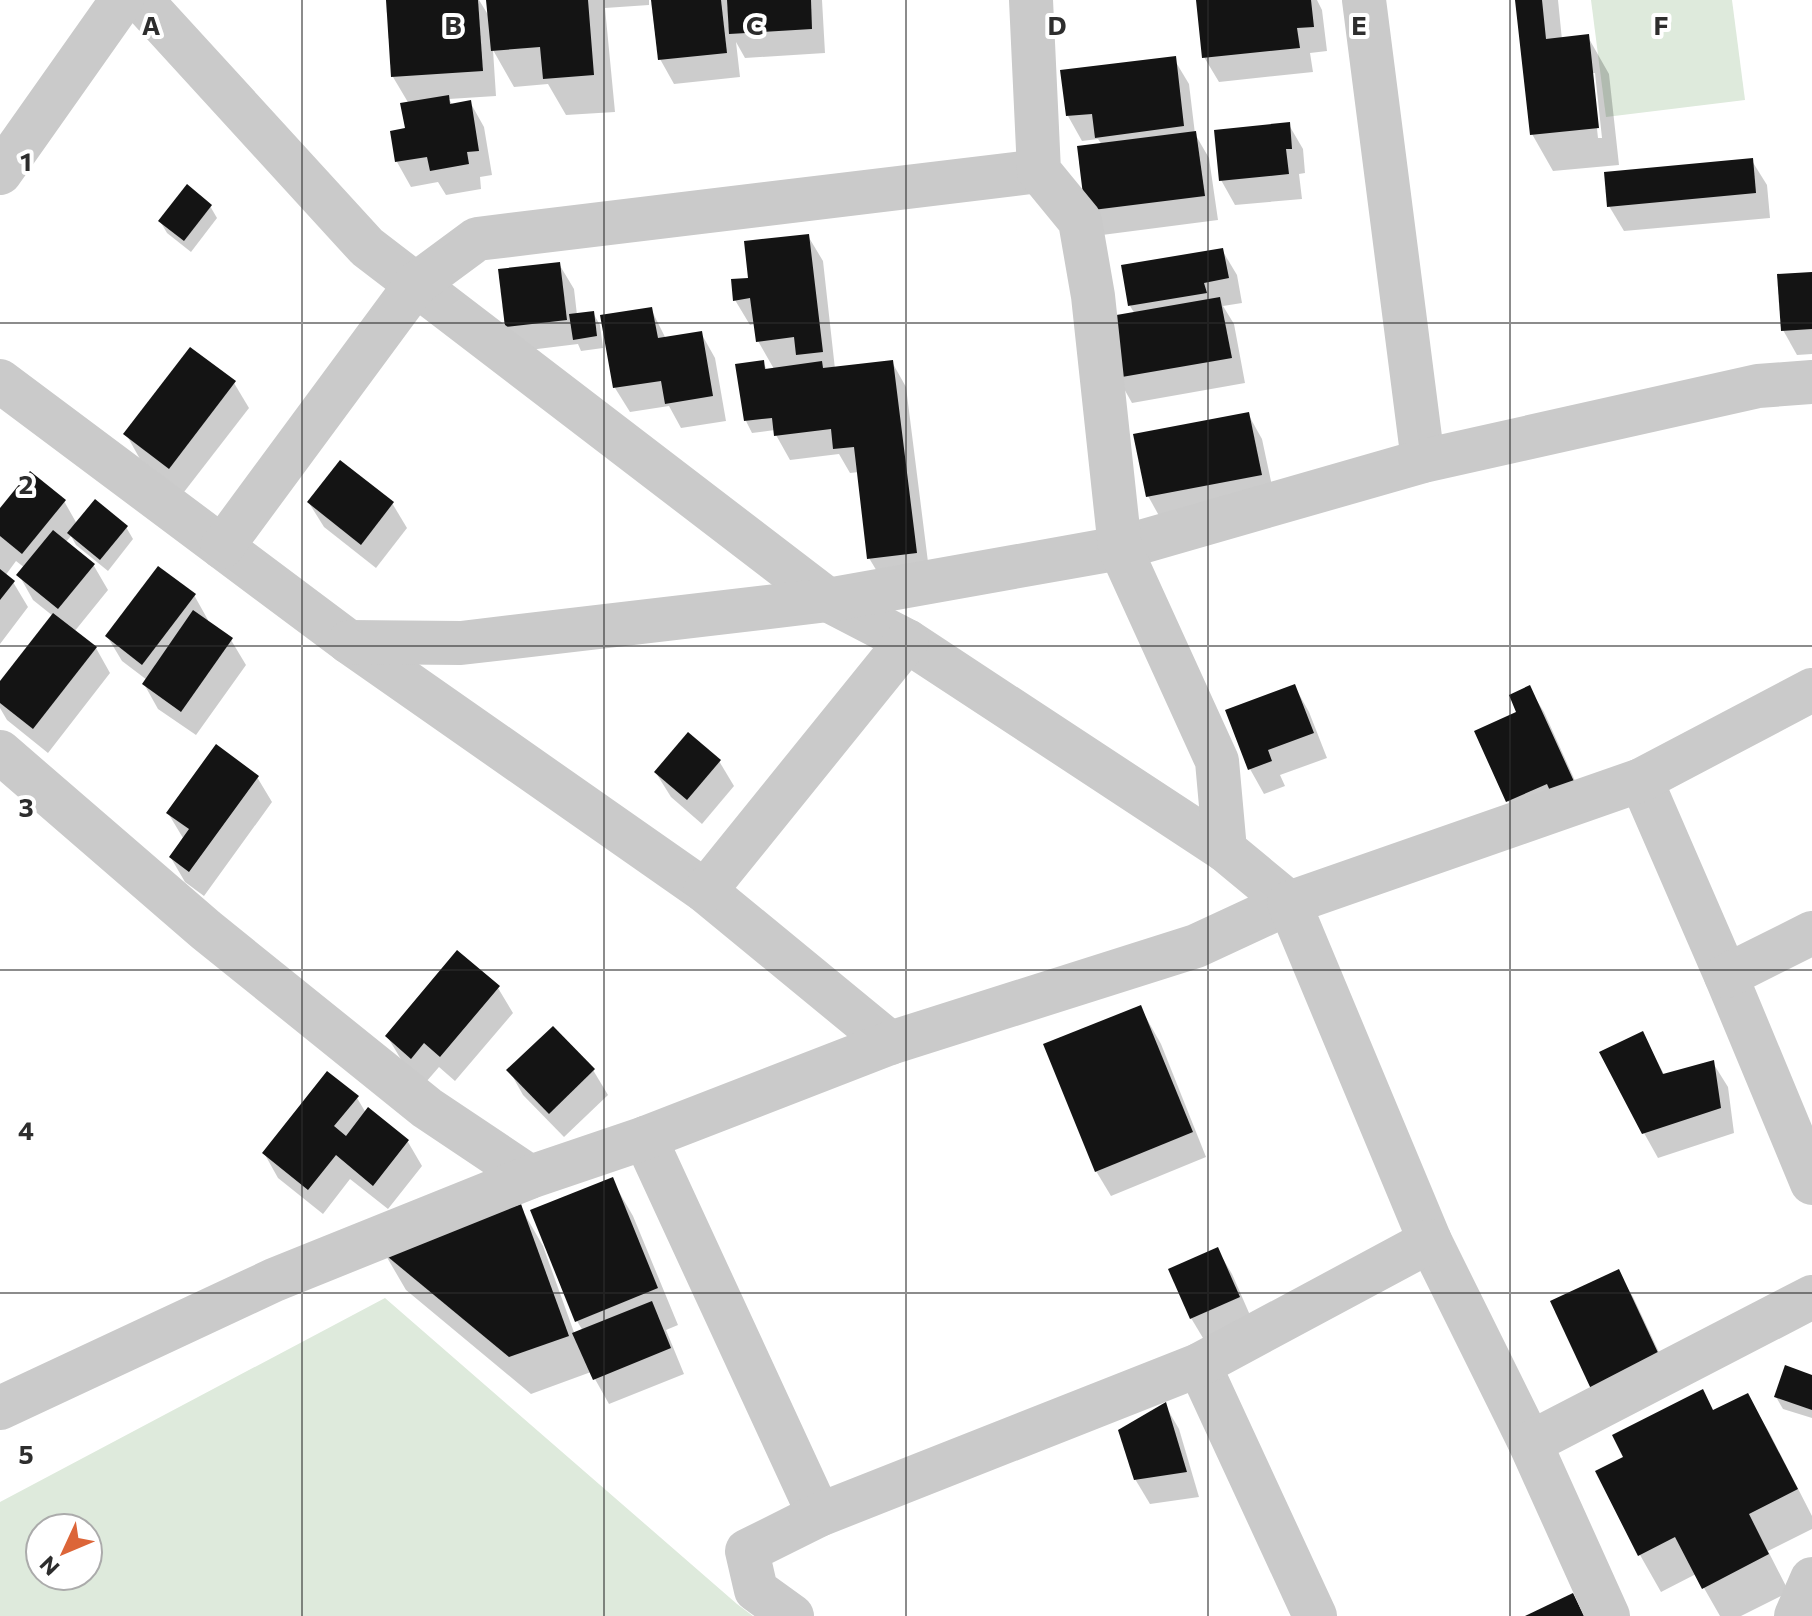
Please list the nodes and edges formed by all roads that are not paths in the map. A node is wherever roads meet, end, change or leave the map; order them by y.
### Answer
1 (122, 0) edge
2 (141, 0) edge
3 (1031, 0) edge
4 (1364, 0) edge
5 (1039, 171) junction
6 (0, 173) edge
7 (416, 284) junction
8 (0, 381) edge
9 (1812, 382) edge
10 (1423, 461) junction
11 (222, 547) junction
12 (1120, 548) junction
13 (828, 600) junction
14 (907, 641) junction
15 (349, 642) junction
16 (1812, 690) edge
17 (0, 752) edge
18 (1641, 780) junction
19 (1225, 850) junction
20 (705, 891) junction
21 (1289, 903) junction
22 (1812, 933) edge
23 (1726, 976) junction
24 (890, 1043) junction
25 (645, 1138) junction
26 (530, 1177) junction
27 (1812, 1183) edge
28 (1430, 1241) junction
29 (1812, 1297) edge
30 (1199, 1365) junction
31 (0, 1408) edge
32 (1530, 1443) junction
33 (819, 1515) junction
34 (1812, 1579) edge
35 (792, 1616) edge
36 (1315, 1616) edge
37 (1608, 1616) edge
38 (1796, 1616) edge

1 - 6 street
2 - 7 street
3 - 5 street
4 - 10 street
5 - 7 street
5 - 12 street
7 - 11 street
7 - 13 street
8 - 11 street
9 - 10 street
10 - 12 street
11 - 15 street
12 - 13 street
12 - 19 street
13 - 14 street
13 - 15 street
14 - 19 street
14 - 20 street
15 - 20 street
16 - 18 street
17 - 26 street
18 - 21 street
18 - 23 street
19 - 21 street
20 - 24 street
21 - 24 street
21 - 28 street
22 - 23 street
23 - 27 street
24 - 25 street
25 - 26 street
25 - 33 street
26 - 31 street
28 - 30 street
28 - 32 street
29 - 32 street
30 - 33 street
30 - 36 street
32 - 37 street
33 - 35 street
34 - 38 street

